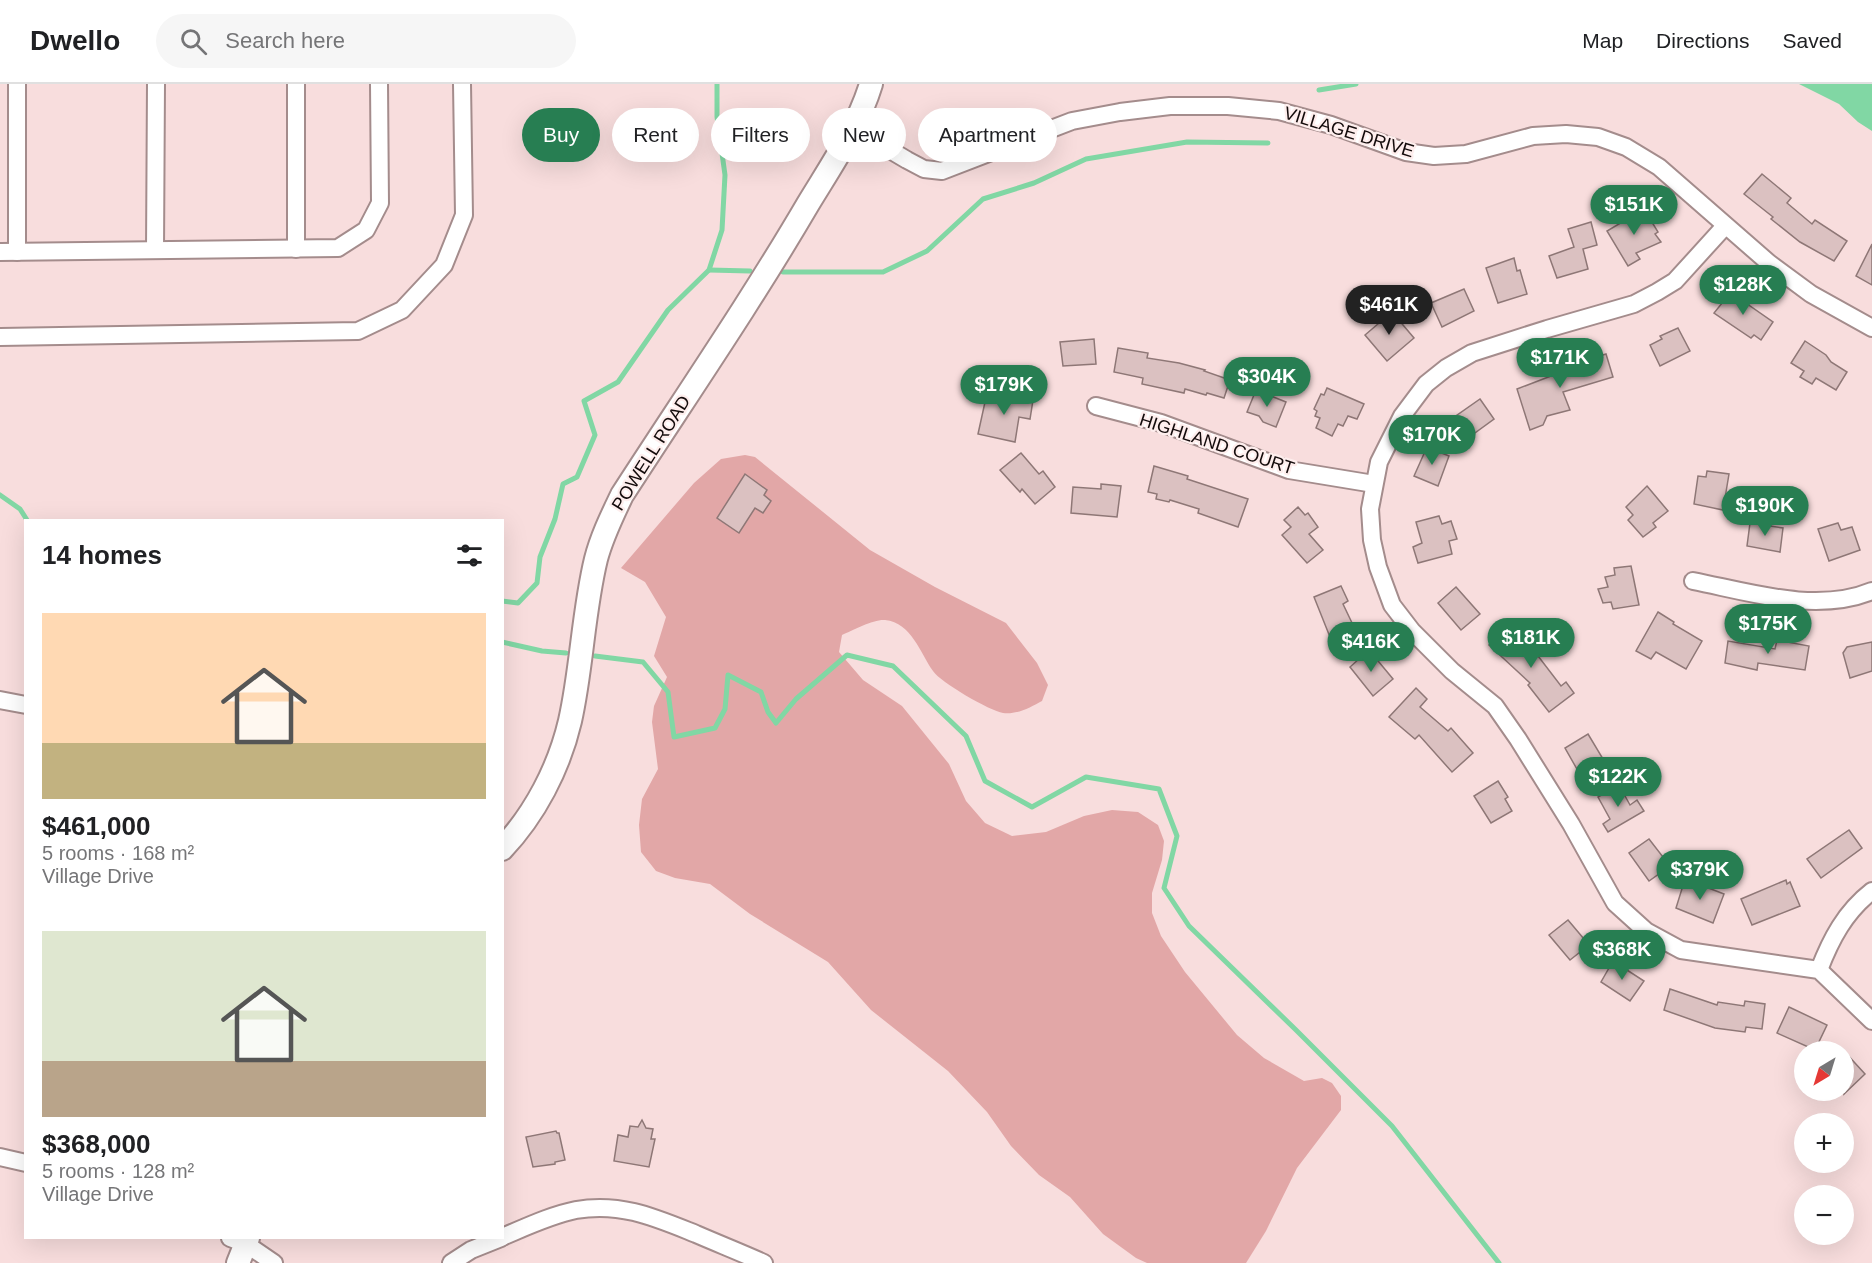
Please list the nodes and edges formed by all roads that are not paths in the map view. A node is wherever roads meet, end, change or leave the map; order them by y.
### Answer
1 (17, 84) edge
2 (156, 84) edge
3 (296, 84) edge
4 (379, 84) edge
5 (462, 84) edge
6 (871, 84) edge
7 (863, 108) edge
8 (906, 160) edge
9 (833, 162) edge
10 (1725, 226) junction
11 (296, 249) junction
12 (155, 250) junction
13 (0, 252) edge
14 (17, 252) junction
15 (1872, 328) edge
16 (0, 337) edge
17 (1096, 406) dead end
18 (1374, 484) junction
19 (1693, 581) dead end
20 (1872, 591) edge
21 (0, 700) edge
22 (24, 705) edge
23 (504, 847) edge
24 (1872, 891) edge
25 (1819, 970) junction
26 (1872, 1021) edge
27 (0, 1157) edge
28 (24, 1163) edge
29 (504, 1236) edge
30 (497, 1239) edge
31 (241, 1245) edge
32 (274, 1263) edge
33 (451, 1263) edge
34 (764, 1263) edge

1 - 14 street
2 - 12 street
3 - 11 street
4 - 11 street
5 - 16 street
6 - 7 street, POWELL ROAD
8 - 10 street, VILLAGE DRIVE
9 - 23 street, POWELL ROAD
10 - 15 street, VILLAGE DRIVE
10 - 18 street
11 - 12 street
12 - 14 street
13 - 14 street
17 - 18 street, HIGHLAND COURT
18 - 25 street
19 - 20 street
21 - 22 street
24 - 25 street
25 - 26 street
27 - 28 street
29 - 34 street
30 - 33 street
31 - 32 street

